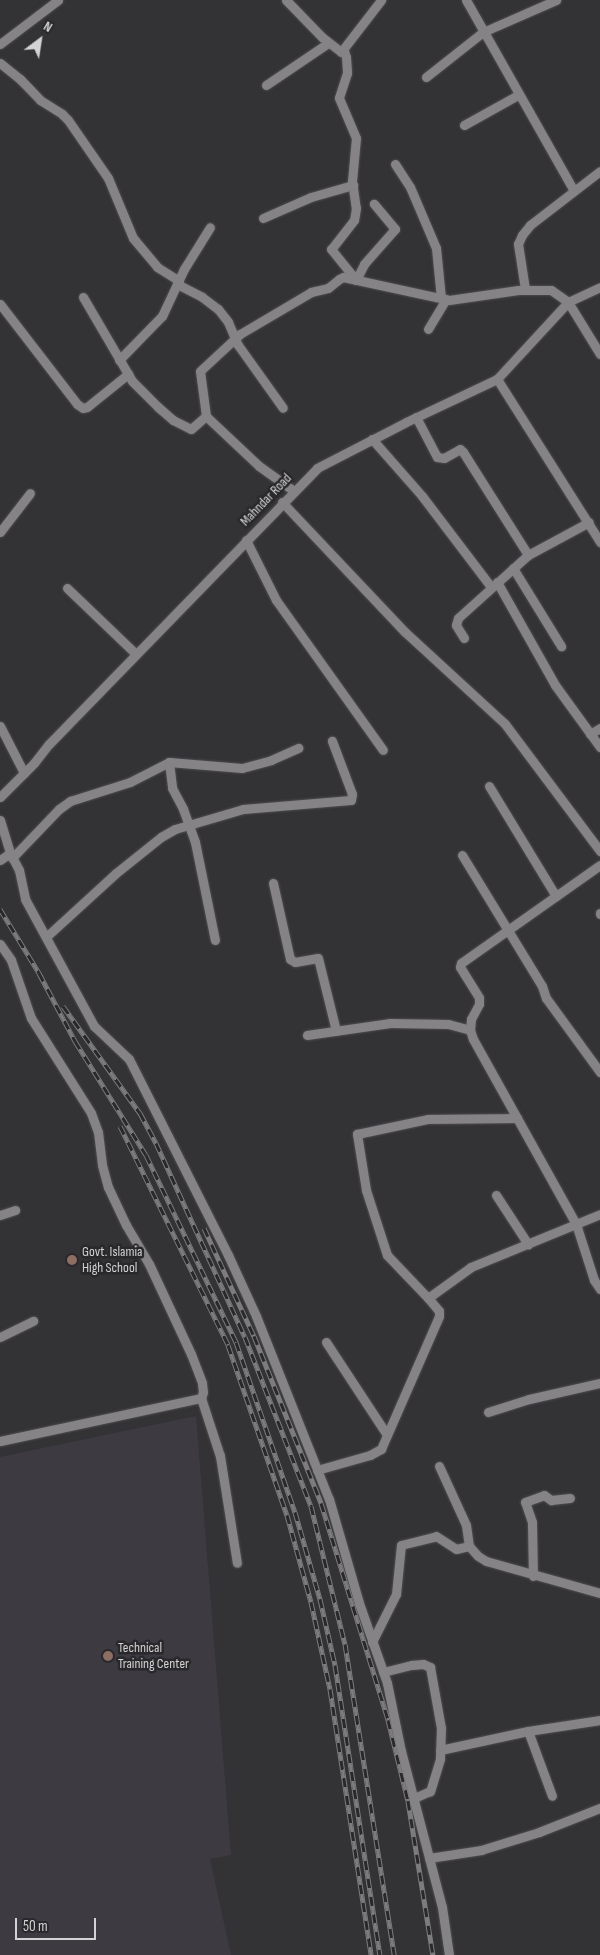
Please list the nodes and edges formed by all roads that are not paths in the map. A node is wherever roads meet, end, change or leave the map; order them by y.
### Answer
1 (58, 0) edge
2 (286, 0) edge
3 (381, 0) edge
4 (466, 0) edge
5 (556, 0) edge
6 (483, 32) junction
7 (328, 43) junction
8 (0, 44) edge
9 (344, 51) junction
10 (0, 63) edge
11 (426, 77) dead end
12 (266, 85) dead end
13 (518, 95) junction
14 (464, 126) dead end
15 (395, 164) dead end
16 (600, 171) edge
17 (353, 185) junction
18 (574, 191) junction
19 (374, 204) dead end
20 (263, 218) dead end
21 (210, 227) dead end
22 (356, 280) junction
23 (178, 283) junction
24 (600, 287) edge
25 (525, 289) junction
26 (83, 297) dead end
27 (443, 299) junction
28 (568, 302) junction
29 (0, 304) edge
30 (428, 329) dead end
31 (235, 339) junction
32 (600, 354) edge
33 (118, 360) junction
34 (128, 374) junction
35 (497, 379) junction
36 (284, 408) dead end
37 (206, 416) junction
38 (416, 416) junction
39 (372, 439) junction
40 (294, 491) junction
41 (30, 493) dead end
42 (282, 502) junction
43 (589, 522) junction
44 (0, 532) edge
45 (246, 540) junction
46 (600, 542) edge
47 (528, 555) junction
48 (513, 568) junction
49 (494, 585) junction
50 (67, 588) dead end
51 (464, 638) dead end
52 (561, 646) dead end
53 (136, 654) junction
54 (0, 726) edge
55 (600, 728) edge
56 (590, 734) junction
57 (332, 741) dead end
58 (600, 747) edge
59 (298, 748) dead end
60 (383, 750) dead end
61 (169, 762) junction
62 (24, 773) junction
63 (489, 786) dead end
64 (0, 797) edge
65 (0, 820) edge
66 (188, 824) junction
67 (599, 849) edge
68 (11, 855) junction
69 (462, 856) dead end
70 (0, 860) edge
71 (600, 865) edge
72 (273, 882) dead end
73 (556, 896) junction
74 (508, 930) junction
75 (46, 937) junction
76 (215, 940) dead end
77 (0, 944) edge
78 (470, 1030) junction
79 (336, 1031) junction
80 (307, 1034) dead end
81 (600, 1072) edge
82 (517, 1118) junction
83 (496, 1195) dead end
84 (15, 1210) dead end
85 (0, 1214) edge
86 (600, 1214) edge
87 (576, 1224) junction
88 (528, 1244) junction
89 (600, 1289) edge
90 (428, 1298) junction
91 (34, 1321) dead end
92 (0, 1336) edge
93 (326, 1342) dead end
94 (600, 1383) edge
95 (201, 1398) junction
96 (488, 1412) dead end
97 (387, 1435) junction
98 (0, 1441) edge
99 (439, 1466) dead end
100 (317, 1470) junction
101 (570, 1498) dead end
102 (469, 1546) junction
103 (237, 1563) dead end
104 (533, 1576) junction
105 (600, 1593) edge
106 (372, 1642) junction
107 (383, 1672) junction
108 (600, 1720) edge
109 (528, 1731) junction
110 (440, 1750) junction
111 (552, 1796) dead end
112 (414, 1798) junction
113 (600, 1808) edge
114 (430, 1858) junction
115 (449, 1955) edge

1 - 8 street
2 - 7 street
3 - 9 street
4 - 6 street
5 - 6 street
6 - 11 street
6 - 13 street
7 - 9 street
7 - 12 street
9 - 17 street
10 - 23 street
13 - 14 street
13 - 18 street
15 - 27 street
16 - 18 street
17 - 20 street
17 - 22 street
18 - 25 street
19 - 22 street
21 - 23 street
22 - 27 street
22 - 31 street
23 - 31 street
23 - 33 street
24 - 28 street, Mahndar Road
25 - 27 street
25 - 28 street
26 - 33 street
27 - 30 street
28 - 32 street
28 - 35 street, Mahndar Road
29 - 34 street
31 - 36 street
31 - 37 street
33 - 34 street
34 - 37 street
35 - 38 street, Mahndar Road
35 - 43 street
37 - 40 street
38 - 39 street, Mahndar Road
38 - 47 street
39 - 40 street, Mahndar Road
39 - 49 street
40 - 42 street, Mahndar Road
41 - 44 street
42 - 45 street, Mahndar Road
42 - 67 street
43 - 46 street
43 - 47 street
45 - 53 street, Mahndar Road
45 - 60 street
47 - 48 street
48 - 49 street
48 - 52 street
49 - 51 street
49 - 56 street
50 - 53 street
53 - 62 street, Mahndar Road
54 - 62 street
55 - 56 street
56 - 58 street
57 - 66 street
59 - 61 street
61 - 66 street
61 - 68 street
62 - 64 street, Mahndar Road
63 - 73 street
65 - 68 street
66 - 75 street
66 - 76 street
68 - 70 street
68 - 75 street
69 - 74 street
71 - 73 street
72 - 79 street
73 - 74 street
74 - 78 street
74 - 81 street
75 - 100 street
77 - 95 street
78 - 79 street
78 - 82 street
79 - 80 street
82 - 87 street
82 - 90 street
83 - 88 street
84 - 85 street
86 - 87 street
87 - 88 street
87 - 89 street
88 - 90 street
90 - 97 street
91 - 92 street
93 - 97 street
94 - 96 street
95 - 98 street
95 - 103 street
97 - 100 street
99 - 102 street
100 - 106 street
101 - 104 street
102 - 104 street
102 - 106 street
104 - 105 street
106 - 107 street
107 - 110 street
107 - 112 street
108 - 109 street
109 - 110 street
109 - 111 street
110 - 112 street
112 - 114 street
113 - 114 street
114 - 115 street

